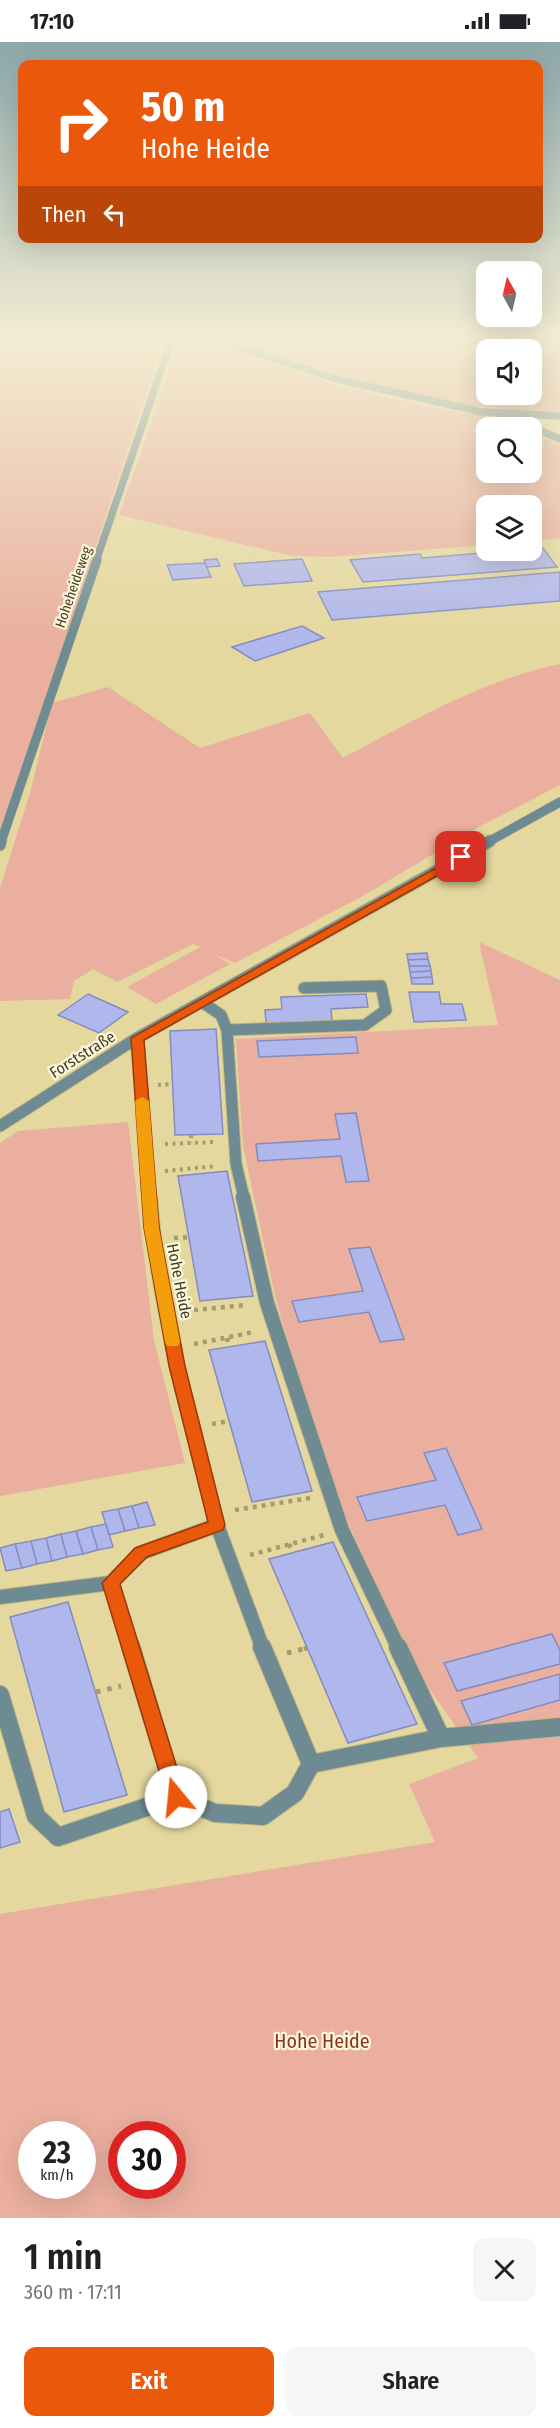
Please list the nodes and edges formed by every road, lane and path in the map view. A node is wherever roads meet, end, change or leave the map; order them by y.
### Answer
1 (138, 440) edge
2 (560, 802) edge
3 (0, 845) edge
4 (304, 988) dead end
5 (202, 1002) junction
6 (227, 1030) junction
7 (137, 1038) junction
8 (0, 1126) edge
9 (191, 1135) dead end
10 (233, 1141) junction
11 (191, 1143) junction
12 (145, 1145) junction
13 (236, 1164) junction
14 (194, 1168) junction
15 (148, 1172) junction
16 (195, 1174) dead end
17 (218, 1300) dead end
18 (267, 1303) junction
19 (219, 1307) junction
20 (167, 1312) junction
21 (276, 1328) junction
22 (227, 1338) junction
23 (230, 1346) dead end
24 (174, 1347) junction
25 (329, 1495) junction
26 (215, 1519) junction
27 (342, 1530) junction
28 (289, 1544) junction
29 (293, 1552) dead end
30 (230, 1560) junction
31 (111, 1583) junction
32 (0, 1597) edge
33 (0, 1695) edge
34 (560, 1727) edge
35 (441, 1738) junction
36 (311, 1764) junction
37 (176, 1797) junction

1 - 3 street, Hoheheideweg
2 - 5 street, Forststraße
4 - 6 street
5 - 6 street
5 - 7 street, Forststraße
6 - 10 street
7 - 8 street, Forststraße
7 - 12 street, Hohe Heide
9 - 11 path
10 - 11 path
10 - 13 street
11 - 12 path
12 - 15 street, Hohe Heide
13 - 14 path
13 - 18 street
14 - 15 path
14 - 16 path
15 - 20 street, Hohe Heide
17 - 19 path
18 - 19 path
18 - 21 street
19 - 20 path
20 - 24 street, Hohe Heide
21 - 22 path
21 - 25 street
22 - 23 path
22 - 24 path
24 - 26 street, Hohe Heide
25 - 26 path
25 - 27 street
26 - 30 street, Hohe Heide
26 - 31 street
27 - 28 path
27 - 35 street
28 - 29 path
28 - 30 path
30 - 36 street, Hohe Heide
31 - 32 street
31 - 37 street
33 - 37 street
34 - 35 street
35 - 36 street
36 - 37 street

